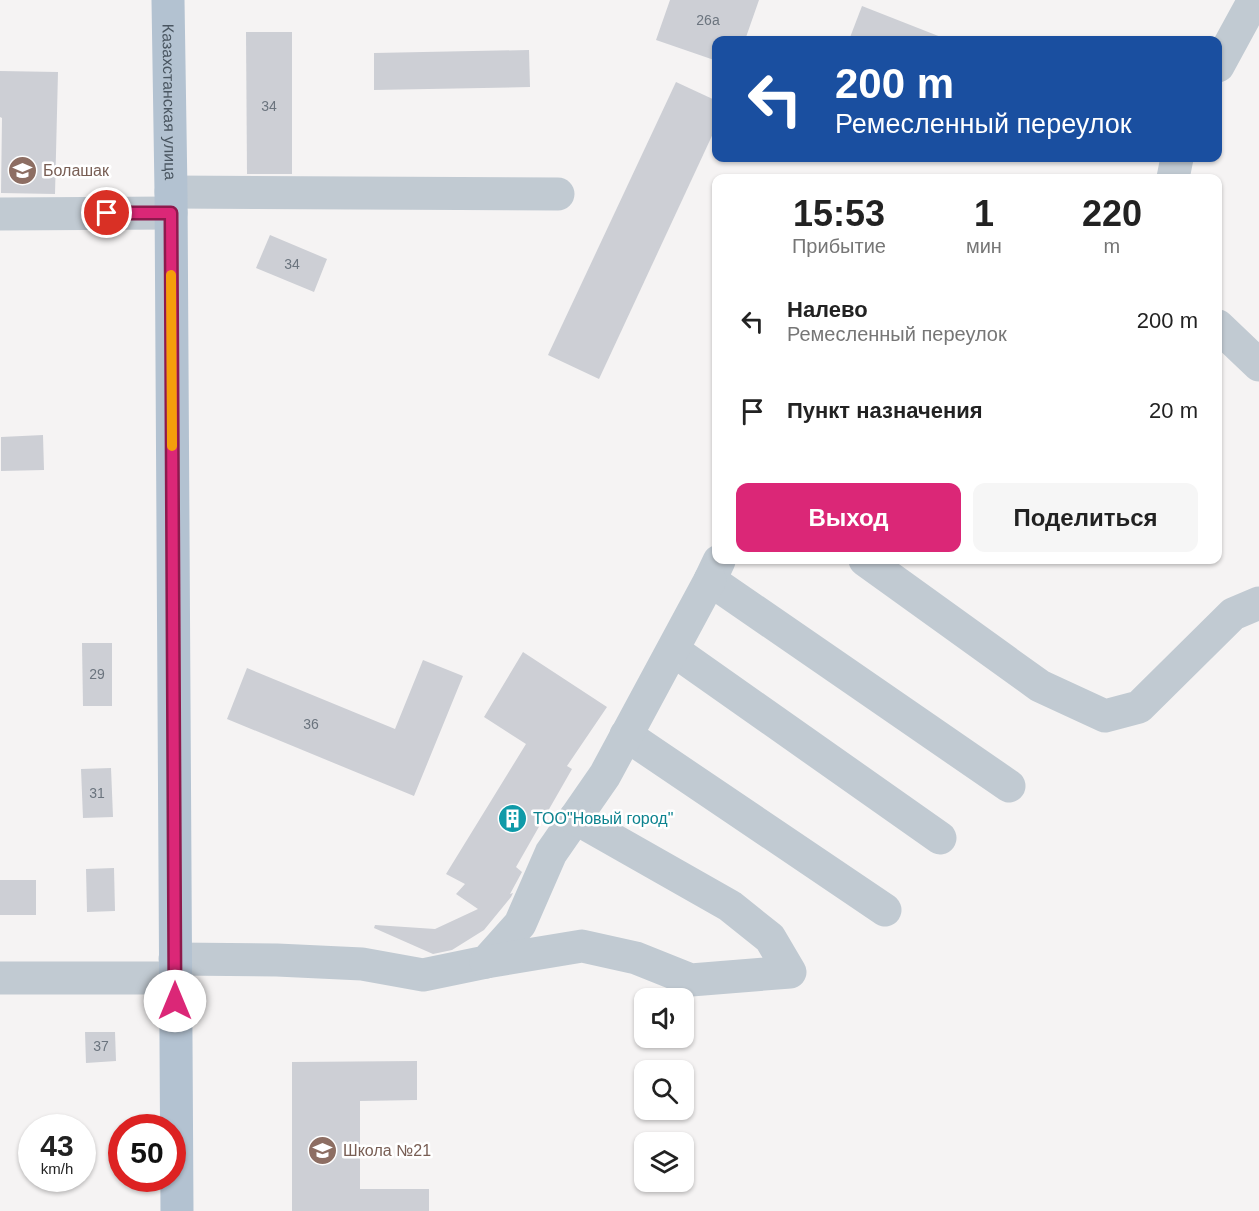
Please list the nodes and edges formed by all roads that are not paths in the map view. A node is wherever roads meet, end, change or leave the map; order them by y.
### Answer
1 (168, 0) edge
2 (1254, 0) edge
3 (1222, 59) edge
4 (558, 194) dead end
5 (171, 203) junction
6 (0, 214) edge
7 (1222, 330) edge
8 (1259, 365) edge
9 (871, 564) edge
10 (715, 570) edge
11 (1259, 603) edge
12 (673, 650) junction
13 (626, 735) junction
14 (1009, 786) dead end
15 (575, 818) junction
16 (940, 838) dead end
17 (885, 910) dead end
18 (486, 962) junction
19 (175, 968) junction
20 (0, 978) edge
21 (177, 1211) edge

1 - 5 main road, Казахстанская улица
2 - 3 street
4 - 5 street
5 - 6 street
5 - 19 main road, Казахстанская улица
7 - 8 street
9 - 11 street
10 - 12 street
10 - 14 street
12 - 13 street
12 - 16 street
13 - 15 street
13 - 17 street
15 - 18 street
15 - 18 street
18 - 19 street
19 - 20 street
19 - 21 main road, Казахстанская улица

